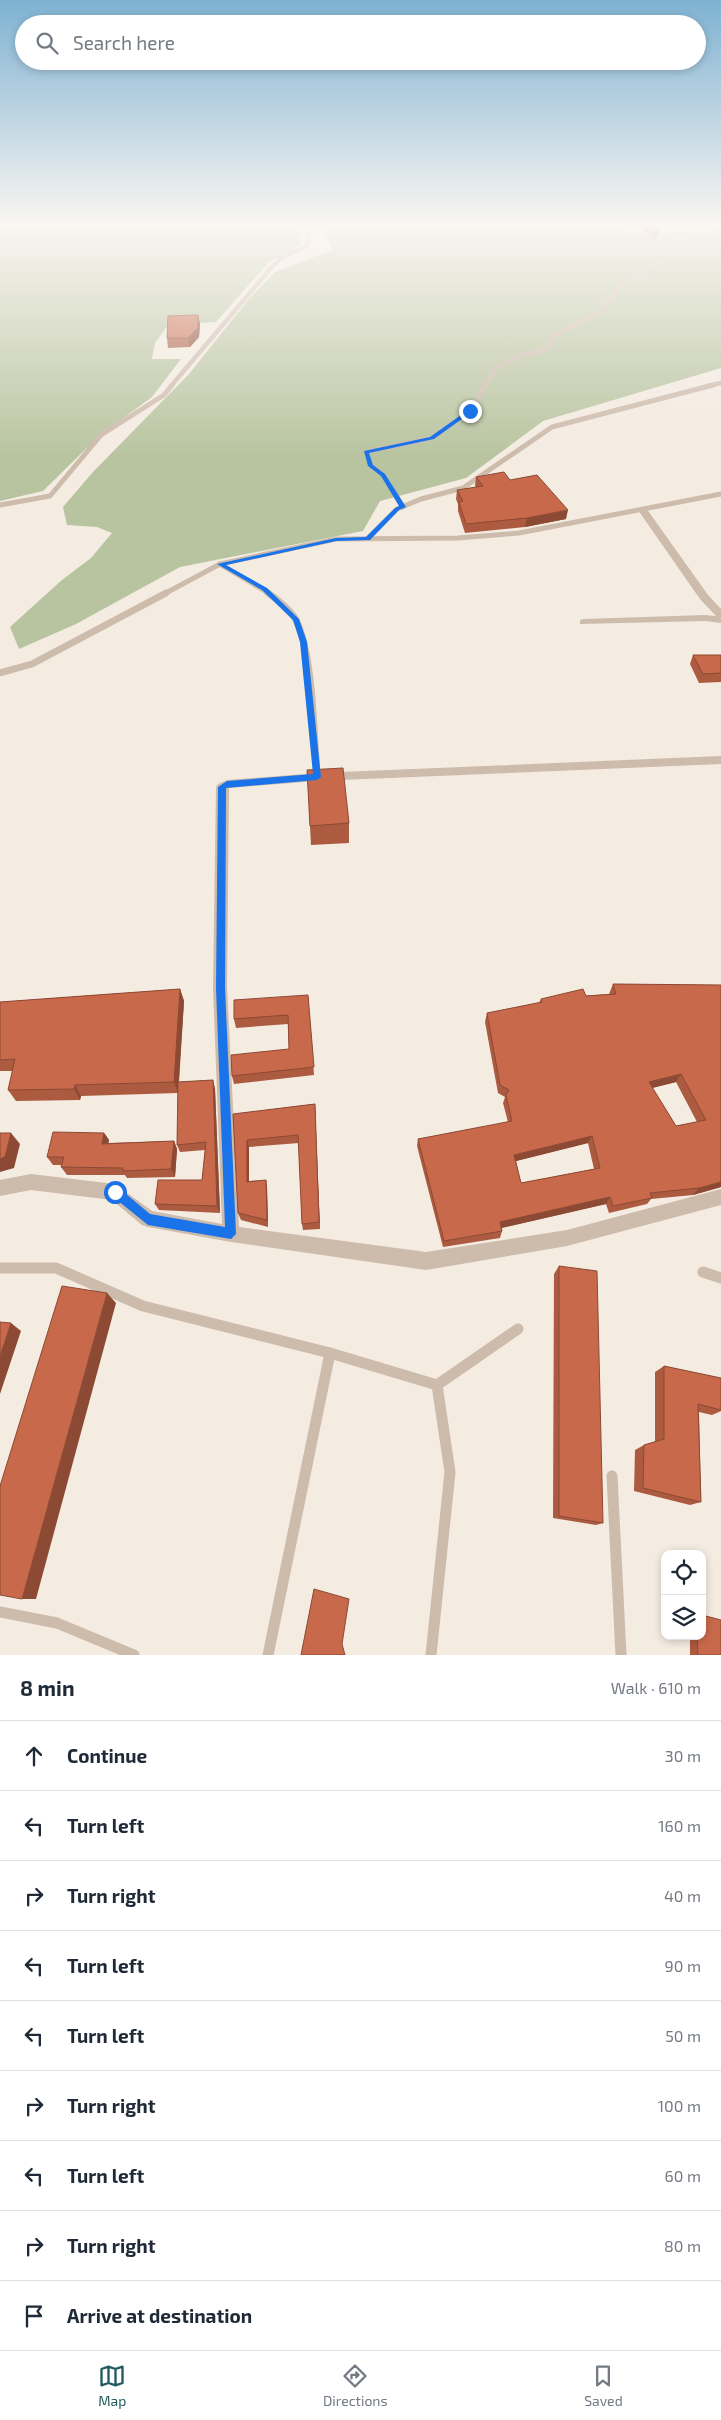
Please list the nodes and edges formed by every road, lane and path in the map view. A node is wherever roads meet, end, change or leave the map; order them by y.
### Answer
1 (242, 302) edge
2 (607, 302) edge
3 (721, 383) edge
4 (721, 494) edge
5 (0, 505) edge
6 (403, 507) junction
7 (643, 510) junction
8 (368, 538) junction
9 (220, 564) junction
10 (721, 615) edge
11 (721, 620) edge
12 (584, 622) dead end
13 (0, 673) edge
14 (721, 760) edge
15 (317, 777) junction
16 (0, 1188) edge
17 (721, 1197) edge
18 (231, 1234) junction
19 (0, 1268) edge
20 (703, 1272) dead end
21 (721, 1278) edge
22 (518, 1329) dead end
23 (330, 1353) junction
24 (438, 1385) junction
25 (612, 1476) dead end
26 (0, 1612) edge
27 (134, 1655) edge
28 (268, 1655) edge
29 (431, 1655) edge
30 (621, 1655) edge

1 - 5 lane
2 - 6 lane
3 - 6 lane
4 - 7 lane
6 - 8 lane
7 - 8 lane
7 - 10 street
8 - 9 lane
9 - 13 lane
9 - 15 lane
11 - 12 street
14 - 15 street
15 - 18 street
16 - 18 street
17 - 18 street
19 - 23 lane
20 - 21 lane
22 - 24 lane
23 - 24 lane
23 - 28 lane
24 - 29 lane
25 - 30 lane
26 - 27 lane

